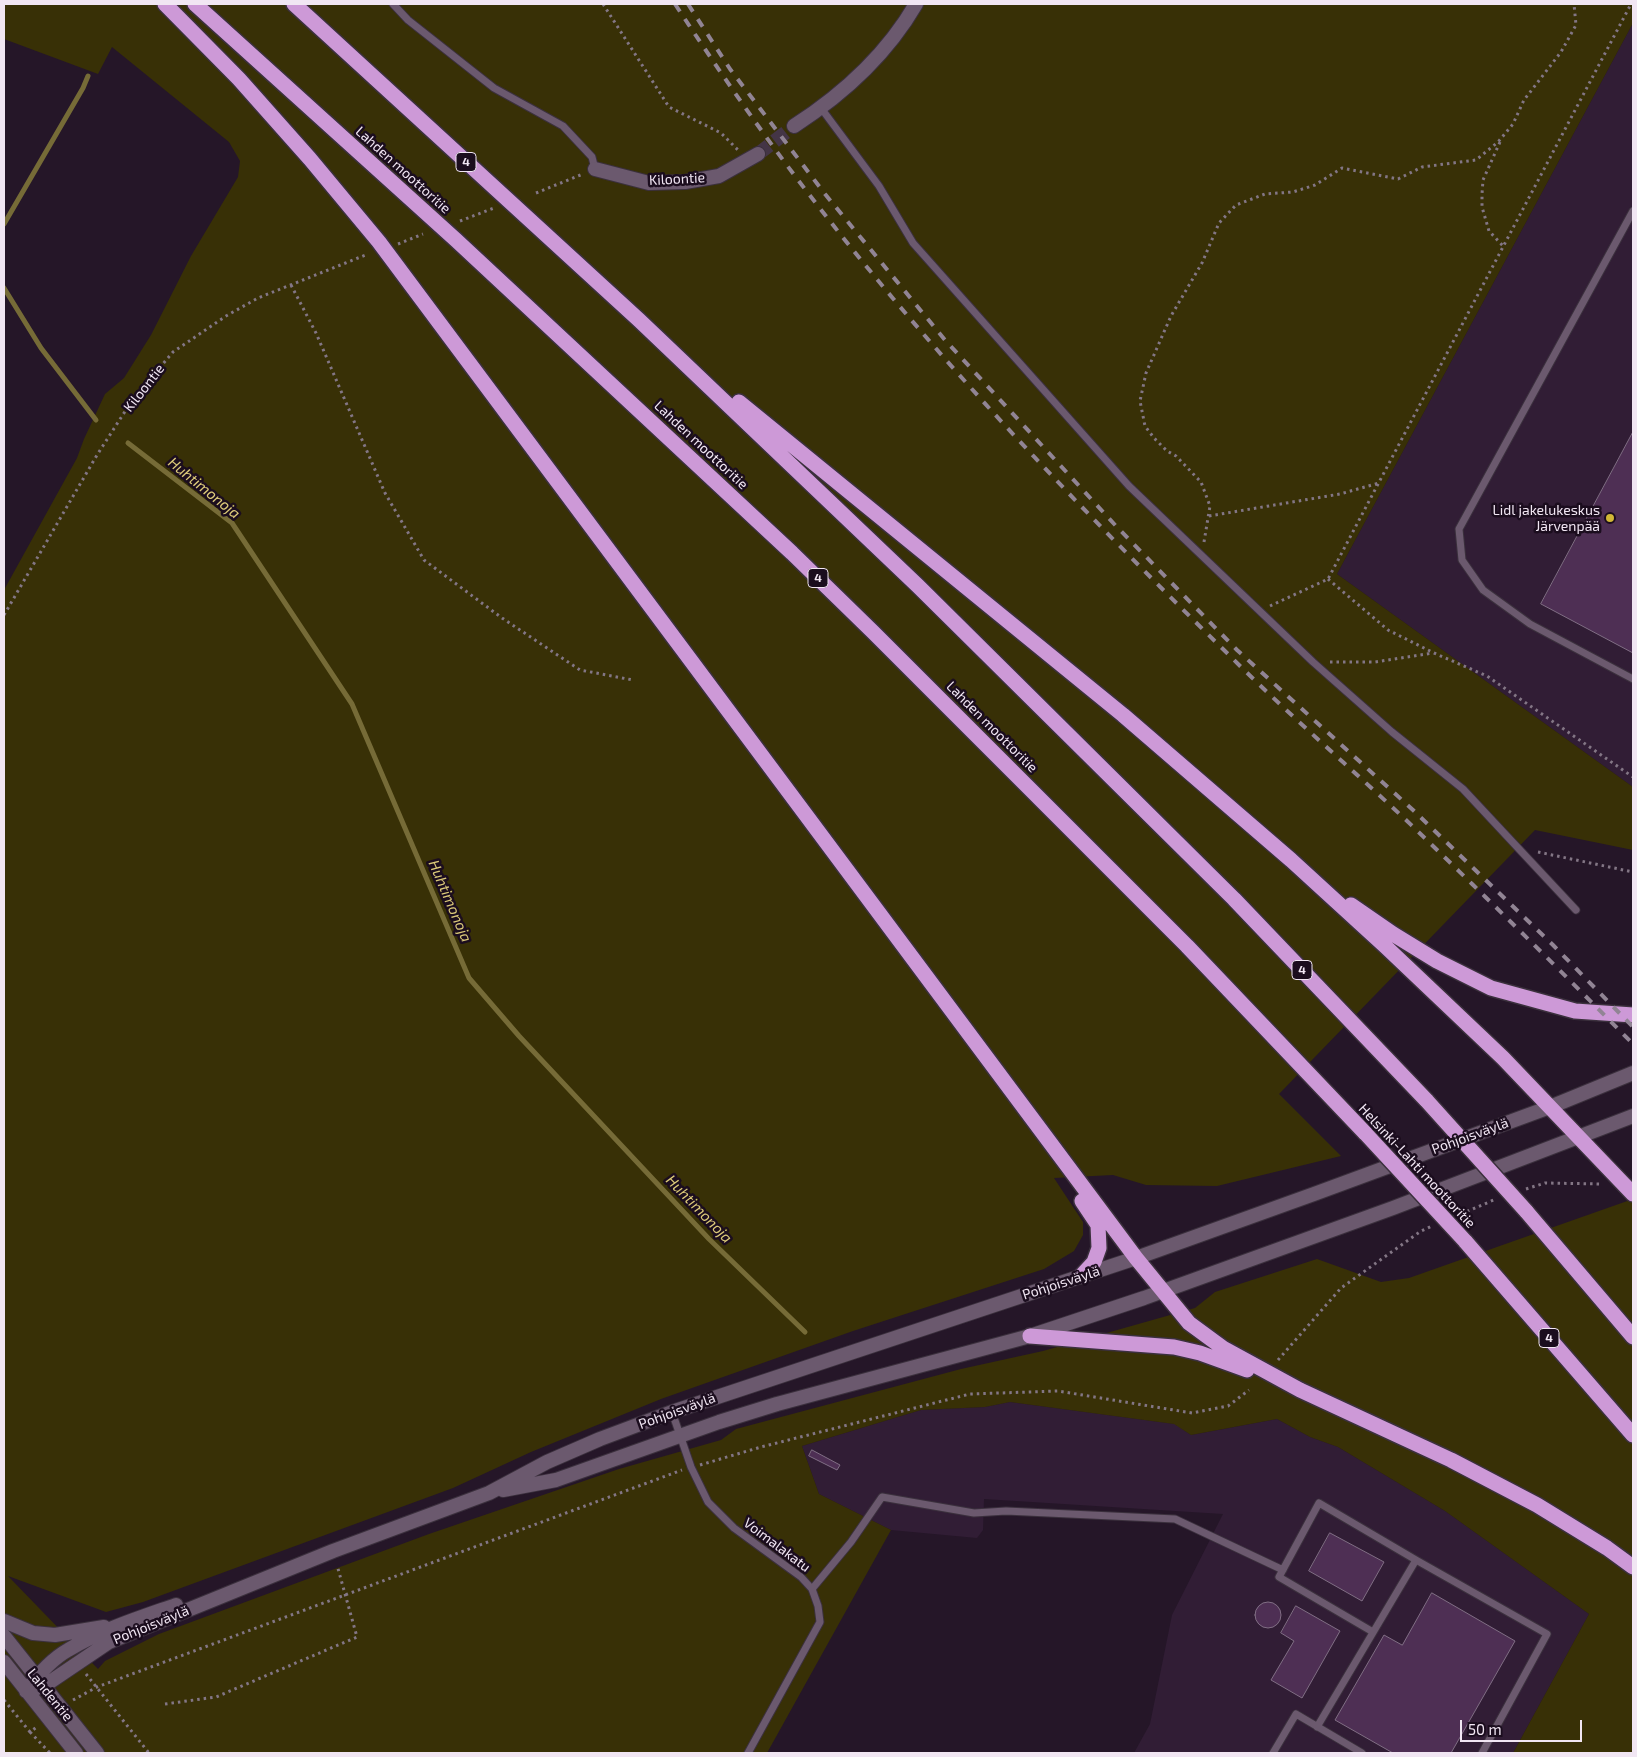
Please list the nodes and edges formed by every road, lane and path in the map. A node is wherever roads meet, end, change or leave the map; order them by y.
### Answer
1 (166, 4) edge
2 (194, 4) edge
3 (294, 4) edge
4 (393, 4) edge
5 (603, 4) edge
6 (916, 4) edge
7 (1574, 4) edge
8 (1631, 4) edge
9 (821, 108) junction
10 (794, 126) tunnel mouth
11 (1501, 138) junction
12 (753, 157) joint
13 (595, 169) junction
14 (536, 193) dead end
15 (497, 207) dead end
16 (1633, 211) edge
17 (460, 221) dead end
18 (423, 234) dead end
19 (392, 246) dead end
20 (1503, 246) junction
21 (368, 254) dead end
22 (291, 285) junction
23 (639, 320) junction
24 (1379, 483) junction
25 (1209, 516) junction
26 (1201, 555) junction
27 (1328, 579) junction
28 (1259, 611) junction
29 (4, 615) edge
30 (1434, 653) junction
31 (1313, 662) junction
32 (1633, 679) edge
33 (632, 680) dead end
34 (1633, 777) edge
35 (1518, 848) junction
36 (1291, 860) junction
37 (1633, 872) edge
38 (1576, 910) dead end
39 (1168, 927) joint
40 (1633, 1015) edge
41 (1633, 1073) edge
42 (1550, 1107) junction
43 (1633, 1116) edge
44 (1580, 1137) junction
45 (1073, 1174) junction
46 (1604, 1184) dead end
47 (1519, 1192) dead end
48 (1633, 1194) edge
49 (1501, 1198) dead end
50 (1457, 1215) dead end
51 (1439, 1223) dead end
52 (1136, 1258) junction
53 (1081, 1276) junction
54 (1162, 1292) junction
55 (1030, 1336) junction
56 (1633, 1337) edge
57 (1276, 1363) dead end
58 (1249, 1390) dead end
59 (1300, 1390) junction
60 (672, 1412) junction
61 (1633, 1435) edge
62 (680, 1436) junction
63 (691, 1467) junction
64 (489, 1493) junction
65 (333, 1552) junction
66 (1416, 1560) junction
67 (1633, 1567) edge
68 (1282, 1570) junction
69 (812, 1589) junction
70 (346, 1596) junction
71 (4, 1621) edge
72 (117, 1626) junction
73 (1373, 1632) junction
74 (4, 1636) edge
75 (4, 1662) edge
76 (40, 1681) junction
77 (26, 1690) junction
78 (165, 1704) dead end
79 (1317, 1727) junction
80 (30, 1732) dead end
81 (50, 1753) edge
82 (76, 1753) edge
83 (97, 1753) edge
84 (149, 1753) edge
85 (748, 1753) edge
86 (1273, 1753) edge
87 (1362, 1753) edge
88 (1482, 1753) edge

1 - 45 highway
2 - 39 highway, Lahden moottoritie / 4
3 - 23 highway, 4
4 - 13 lane
5 - 12 path
6 - 9 main road
7 - 11 path
8 - 20 path
9 - 10 main road
9 - 26 lane
11 - 20 path
11 - 25 path
12 - 13 main road, Kiloontie
13 - 14 path
15 - 17 path
16 - 32 lane
18 - 19 path
20 - 24 path
21 - 22 path, Kiloontie
22 - 29 path, Kiloontie
22 - 33 path
23 - 36 highway
23 - 56 highway, 4, bridge
24 - 25 path
24 - 27 path
25 - 26 path
26 - 28 lane
27 - 28 path
27 - 30 path
28 - 31 lane
30 - 31 path
30 - 34 path
31 - 35 lane
35 - 37 path
35 - 38 lane
36 - 40 highway
36 - 42 highway
39 - 61 highway, Helsinki-Lahti moottoritie / 4, bridge
41 - 42 main road, Pohjoisväylä
42 - 44 highway
42 - 52 main road, Pohjoisväylä
43 - 44 main road, Pohjoisväylä
44 - 48 highway
44 - 54 main road, Pohjoisväylä
45 - 52 highway
45 - 53 highway
46 - 47 path
49 - 50 path
51 - 57 path
52 - 53 main road, Pohjoisväylä
52 - 54 highway
53 - 60 main road, Pohjoisväylä
54 - 55 main road, Pohjoisväylä
54 - 59 highway
55 - 59 highway
55 - 62 main road, Pohjoisväylä
58 - 63 path
59 - 67 highway
60 - 62 lane, Voimalakatu
60 - 64 main road, Pohjoisväylä
62 - 63 lane, Voimalakatu
62 - 64 main road, Pohjoisväylä
63 - 69 lane, Voimalakatu
63 - 70 path
64 - 65 main road, Pohjoisväylä
65 - 70 path
65 - 72 main road, Pohjoisväylä
65 - 76 main road, Pohjoisväylä
66 - 68 lane
66 - 73 lane
66 - 88 lane
68 - 69 lane
68 - 73 lane
69 - 85 lane, Voimalakatu
70 - 78 path
70 - 84 path
71 - 72 main road, Pohjoisväylä
72 - 76 main road, Pohjoisväylä
73 - 79 lane
74 - 76 main road, Lahdentie
75 - 77 main road, Lahdentie
76 - 77 main road, Pohjoisväylä
76 - 83 main road, Lahdentie
77 - 82 main road, Lahdentie
79 - 86 lane
79 - 87 lane
80 - 81 path

